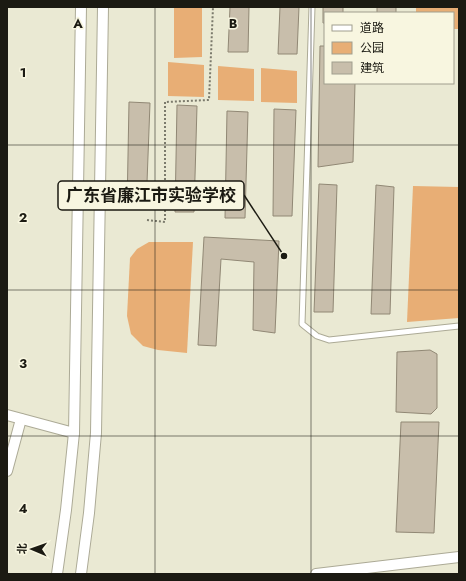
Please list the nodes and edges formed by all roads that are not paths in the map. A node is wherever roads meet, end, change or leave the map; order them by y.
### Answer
1 (81, 7) edge
2 (103, 7) edge
3 (312, 7) edge
4 (459, 326) edge
5 (7, 415) edge
6 (21, 419) junction
7 (74, 433) junction
8 (7, 471) edge
9 (459, 558) edge
10 (57, 574) edge
11 (81, 574) edge
12 (316, 574) edge

1 - 7 street
2 - 11 street
3 - 4 lane
5 - 6 street
6 - 7 street
6 - 8 street
7 - 10 street
9 - 12 street

